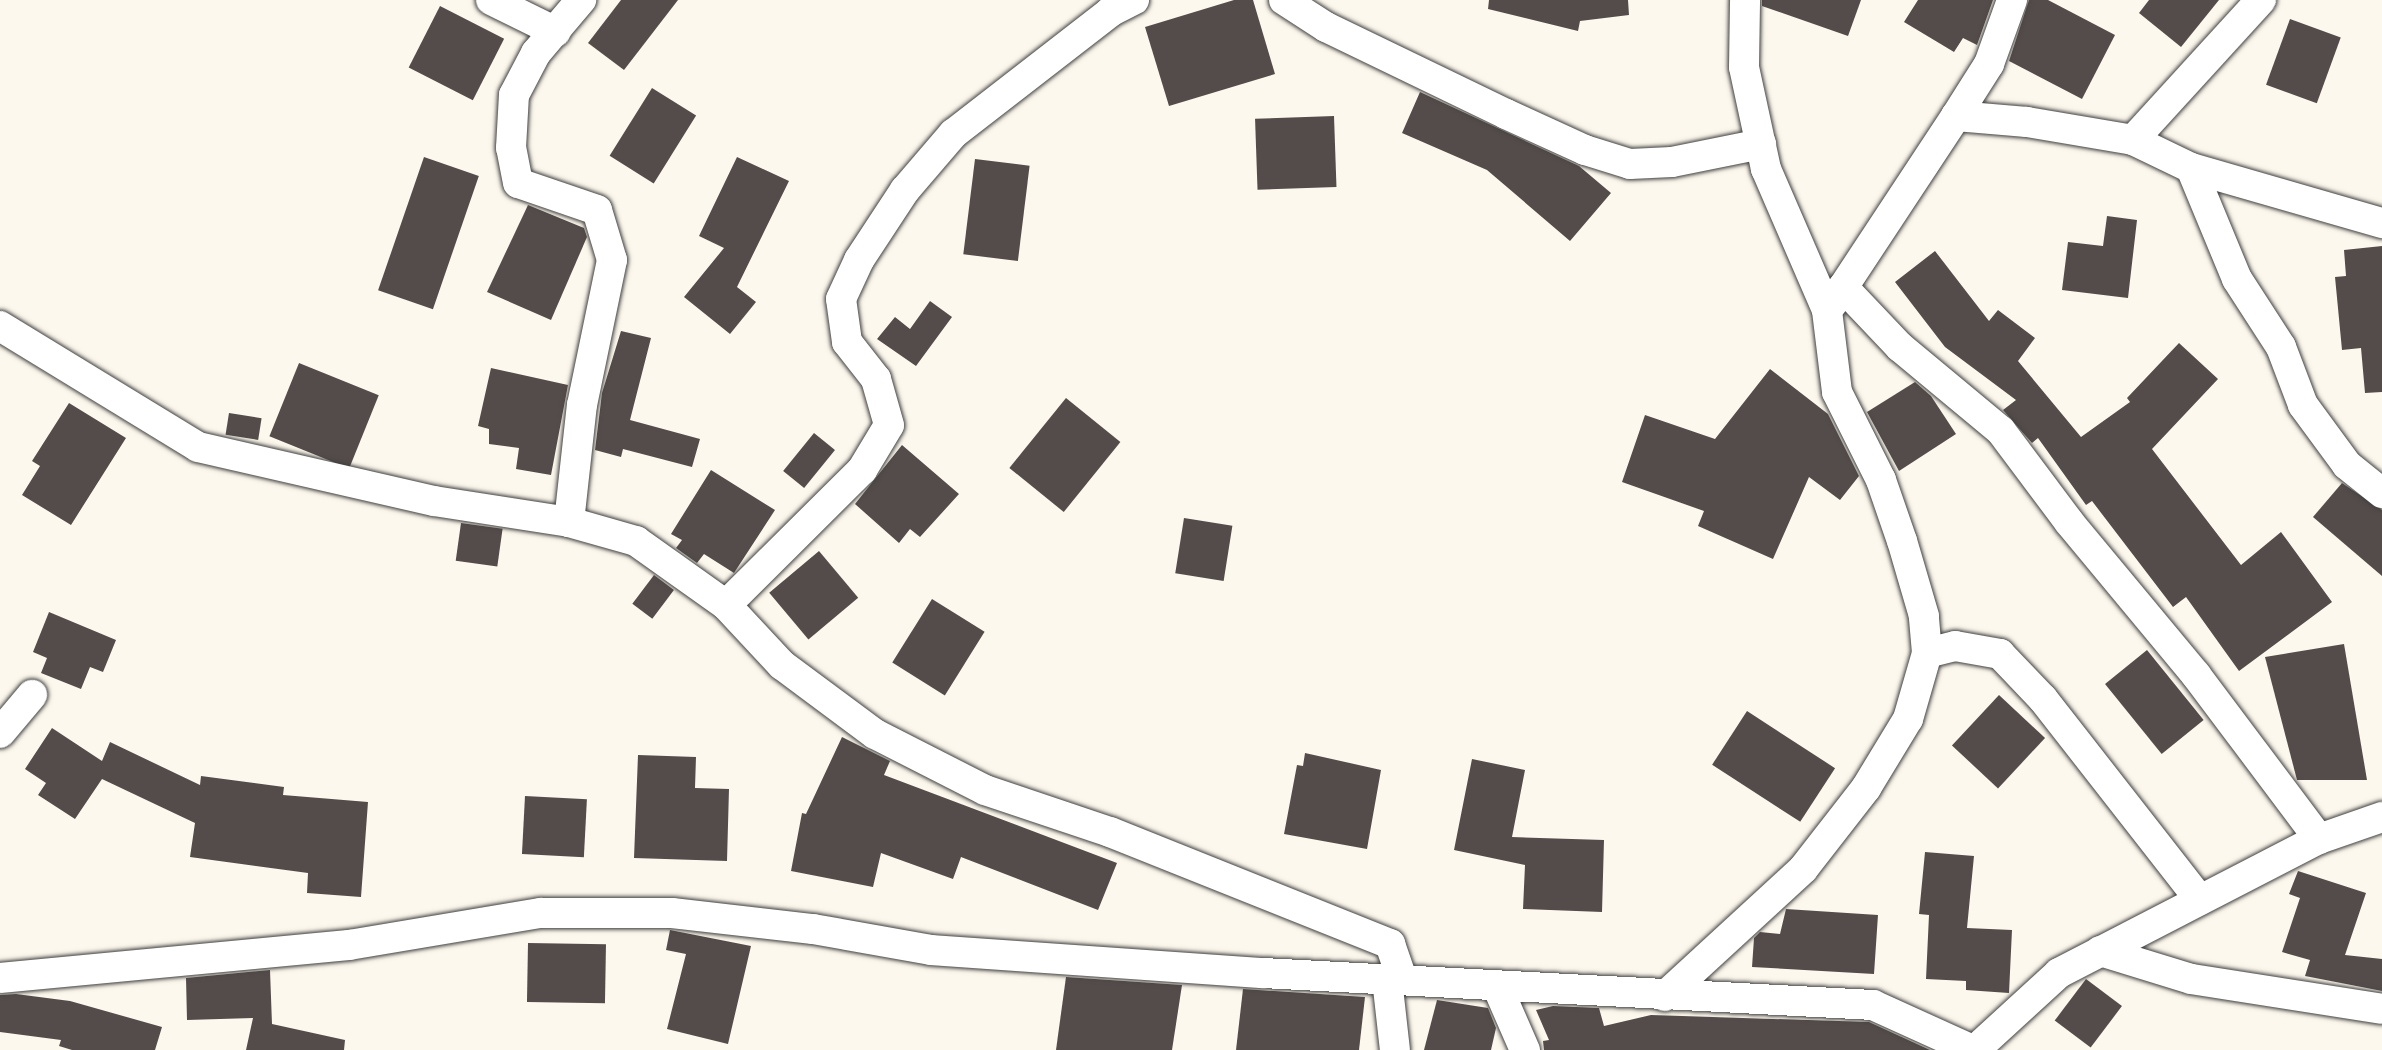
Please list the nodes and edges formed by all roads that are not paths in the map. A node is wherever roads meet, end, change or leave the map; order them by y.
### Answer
1 (491, 0) edge
2 (581, 0) edge
3 (1284, 0) edge
4 (1745, 0) edge
5 (2012, 0) edge
6 (2260, 0) edge
7 (1119, 4) edge
8 (556, 32) junction
9 (1956, 116) junction
10 (2133, 140) junction
11 (1760, 144) junction
12 (2192, 168) junction
13 (2382, 223) edge
14 (1835, 299) junction
15 (0, 326) edge
16 (2382, 494) edge
17 (569, 523) junction
18 (726, 605) junction
19 (1927, 653) junction
20 (32, 695) dead end
21 (0, 733) edge
22 (2382, 817) edge
23 (2319, 839) junction
24 (2200, 900) junction
25 (2100, 951) junction
26 (0, 978) edge
27 (1394, 979) junction
28 (1497, 986) junction
29 (1665, 996) junction
30 (2382, 1009) edge
31 (1395, 1050) edge
32 (1525, 1050) edge
33 (1973, 1050) edge

1 - 8 street
2 - 8 street
3 - 11 street
4 - 11 street
5 - 9 street
6 - 10 street
7 - 18 street
8 - 17 street
9 - 10 street
9 - 14 street
10 - 12 street
11 - 14 street
12 - 13 street
12 - 16 street
14 - 19 street
14 - 23 street
15 - 17 street
17 - 18 street
18 - 27 street
19 - 24 street
19 - 29 street
20 - 21 street
22 - 23 street
23 - 24 street
24 - 25 street
25 - 30 street
25 - 33 street
26 - 27 street
27 - 28 street
27 - 31 street
28 - 29 street
28 - 32 street
29 - 33 street

